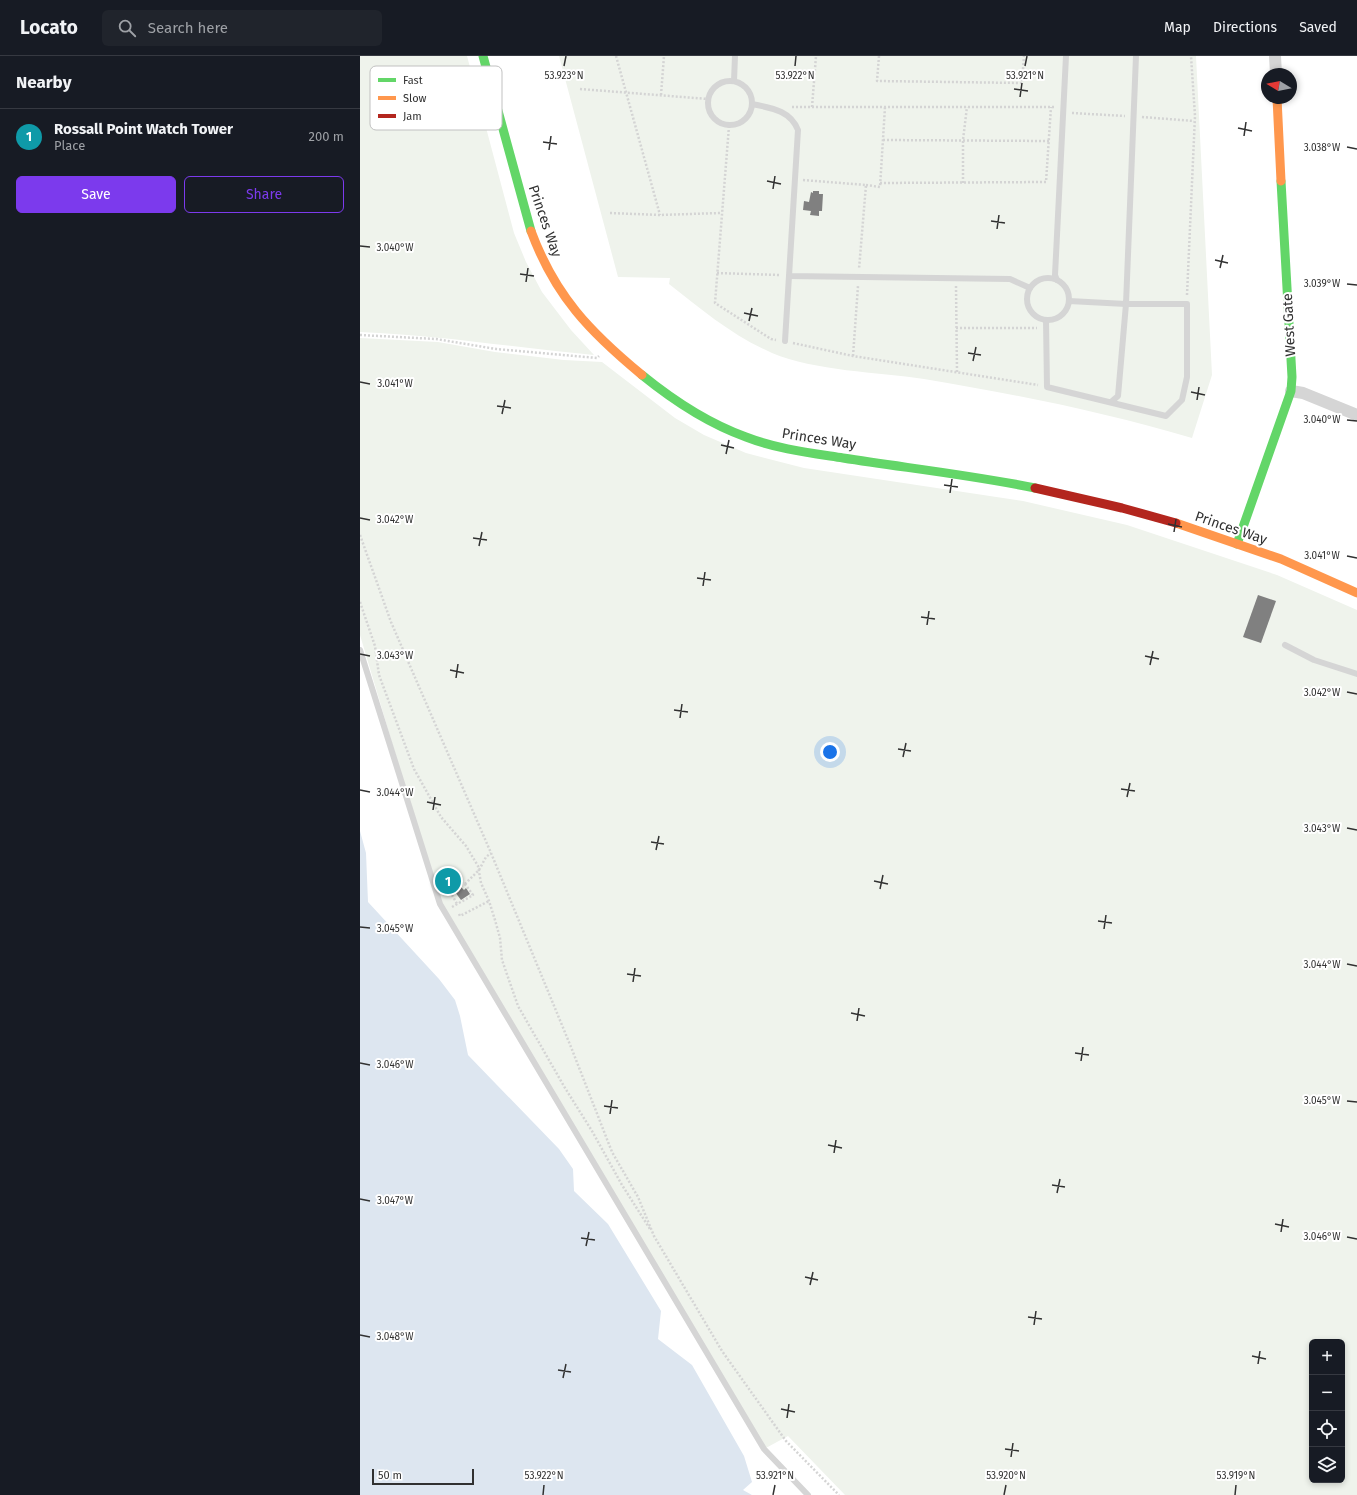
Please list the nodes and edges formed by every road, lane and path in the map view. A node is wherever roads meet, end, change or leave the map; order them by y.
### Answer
1 (483, 56) edge
2 (616, 56) edge
3 (664, 56) edge
4 (735, 56) edge
5 (816, 56) edge
6 (879, 56) edge
7 (1024, 56) edge
8 (1066, 56) edge
9 (1136, 56) edge
10 (1191, 56) edge
11 (1275, 56) edge
12 (486, 66) edge
13 (1276, 68) edge
14 (734, 81) junction
15 (580, 89) dead end
16 (627, 93) junction
17 (661, 96) junction
18 (708, 99) junction
19 (752, 104) junction
20 (1277, 104) edge
21 (771, 107) junction
22 (812, 107) junction
23 (885, 107) junction
24 (967, 107) junction
25 (1051, 107) junction
26 (1064, 107) junction
27 (729, 126) junction
28 (502, 127) edge
29 (883, 140) junction
30 (963, 140) junction
31 (1049, 141) junction
32 (795, 179) junction
33 (963, 182) junction
34 (880, 183) junction
35 (866, 186) junction
36 (610, 213) dead end
37 (720, 213) junction
38 (660, 215) junction
39 (717, 273) junction
40 (789, 276) junction
41 (858, 278) junction
42 (955, 278) junction
43 (1056, 280) junction
44 (1030, 288) junction
45 (1069, 301) junction
46 (1126, 304) junction
47 (1187, 304) junction
48 (1046, 320) junction
49 (956, 328) junction
50 (1047, 328) junction
51 (360, 335) edge
52 (785, 341) junction
53 (608, 347) junction
54 (853, 356) junction
55 (957, 372) junction
56 (1047, 387) junction
57 (1291, 391) junction
58 (1111, 402) junction
59 (1357, 415) edge
60 (360, 535) edge
61 (1238, 544) junction
62 (1357, 592) edge
63 (360, 602) edge
64 (1285, 644) dead end
65 (360, 650) edge
66 (1357, 674) edge
67 (490, 853) junction
68 (479, 870) junction
69 (465, 884) junction
70 (489, 901) junction
71 (457, 904) junction
72 (454, 906) junction
73 (444, 911) junction
74 (654, 1236) junction
75 (808, 1495) edge
76 (839, 1495) edge

1 - 12 street, Princes Way
2 - 16 path
3 - 17 path
4 - 14 lane
5 - 22 path
6 - 7 path
8 - 26 lane
9 - 46 lane
10 - 47 path
11 - 13 street
14 - 18 lane
14 - 19 lane
15 - 16 path
16 - 17 path
16 - 38 path
17 - 18 path
18 - 27 lane
19 - 21 lane
19 - 27 lane
20 - 57 street, West Gate
21 - 22 path
21 - 32 lane
22 - 23 path
23 - 24 path
23 - 29 path
24 - 25 path
24 - 30 path
25 - 26 path
25 - 31 path
26 - 43 lane
27 - 37 path
28 - 53 street, Princes Way
29 - 30 path
29 - 34 path
30 - 31 path
30 - 33 path
31 - 33 path
32 - 35 path
32 - 40 lane
33 - 34 path
34 - 35 path
35 - 41 path
36 - 38 path
37 - 38 path
37 - 39 path
39 - 40 path
39 - 52 path
40 - 41 lane
40 - 52 lane
41 - 42 lane
41 - 54 path
42 - 44 lane
42 - 49 path
43 - 44 lane
43 - 45 lane
44 - 48 lane
45 - 46 lane
45 - 48 lane
46 - 47 lane
46 - 58 lane
47 - 58 lane
48 - 50 lane
49 - 50 path
49 - 55 path
50 - 56 lane
51 - 53 path
52 - 54 path
53 - 61 street, Princes Way
54 - 55 path
55 - 56 path
56 - 58 lane
57 - 59 street
57 - 61 street, West Gate
60 - 67 path
61 - 62 street, Princes Way
63 - 68 path
64 - 66 lane
65 - 73 lane
67 - 68 path
67 - 74 path
68 - 69 path
68 - 70 path
69 - 71 path
69 - 71 path
70 - 72 path
70 - 74 path
71 - 72 path
72 - 73 path
73 - 75 lane
74 - 76 path

